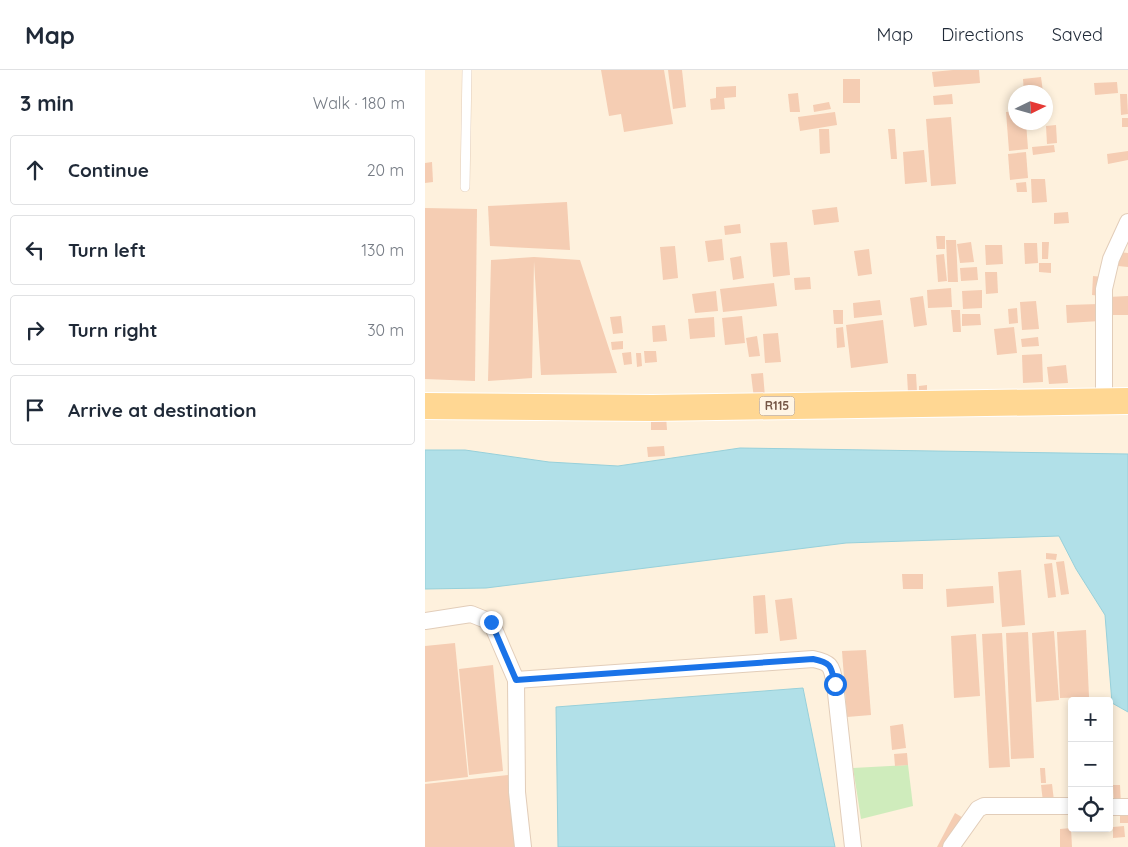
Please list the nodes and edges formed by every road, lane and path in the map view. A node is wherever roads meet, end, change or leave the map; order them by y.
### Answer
1 (467, 70) edge
2 (465, 187) dead end
3 (1128, 222) edge
4 (1116, 401) edge
5 (425, 406) edge
6 (425, 621) edge
7 (516, 680) junction
8 (1068, 806) edge
9 (1113, 807) edge
10 (1128, 807) edge
11 (523, 847) edge
12 (853, 847) edge
13 (951, 847) edge

1 - 2 lane
3 - 4 street
4 - 5 main road, R115
6 - 7 street
7 - 11 street
7 - 12 street
8 - 13 street
9 - 10 street

